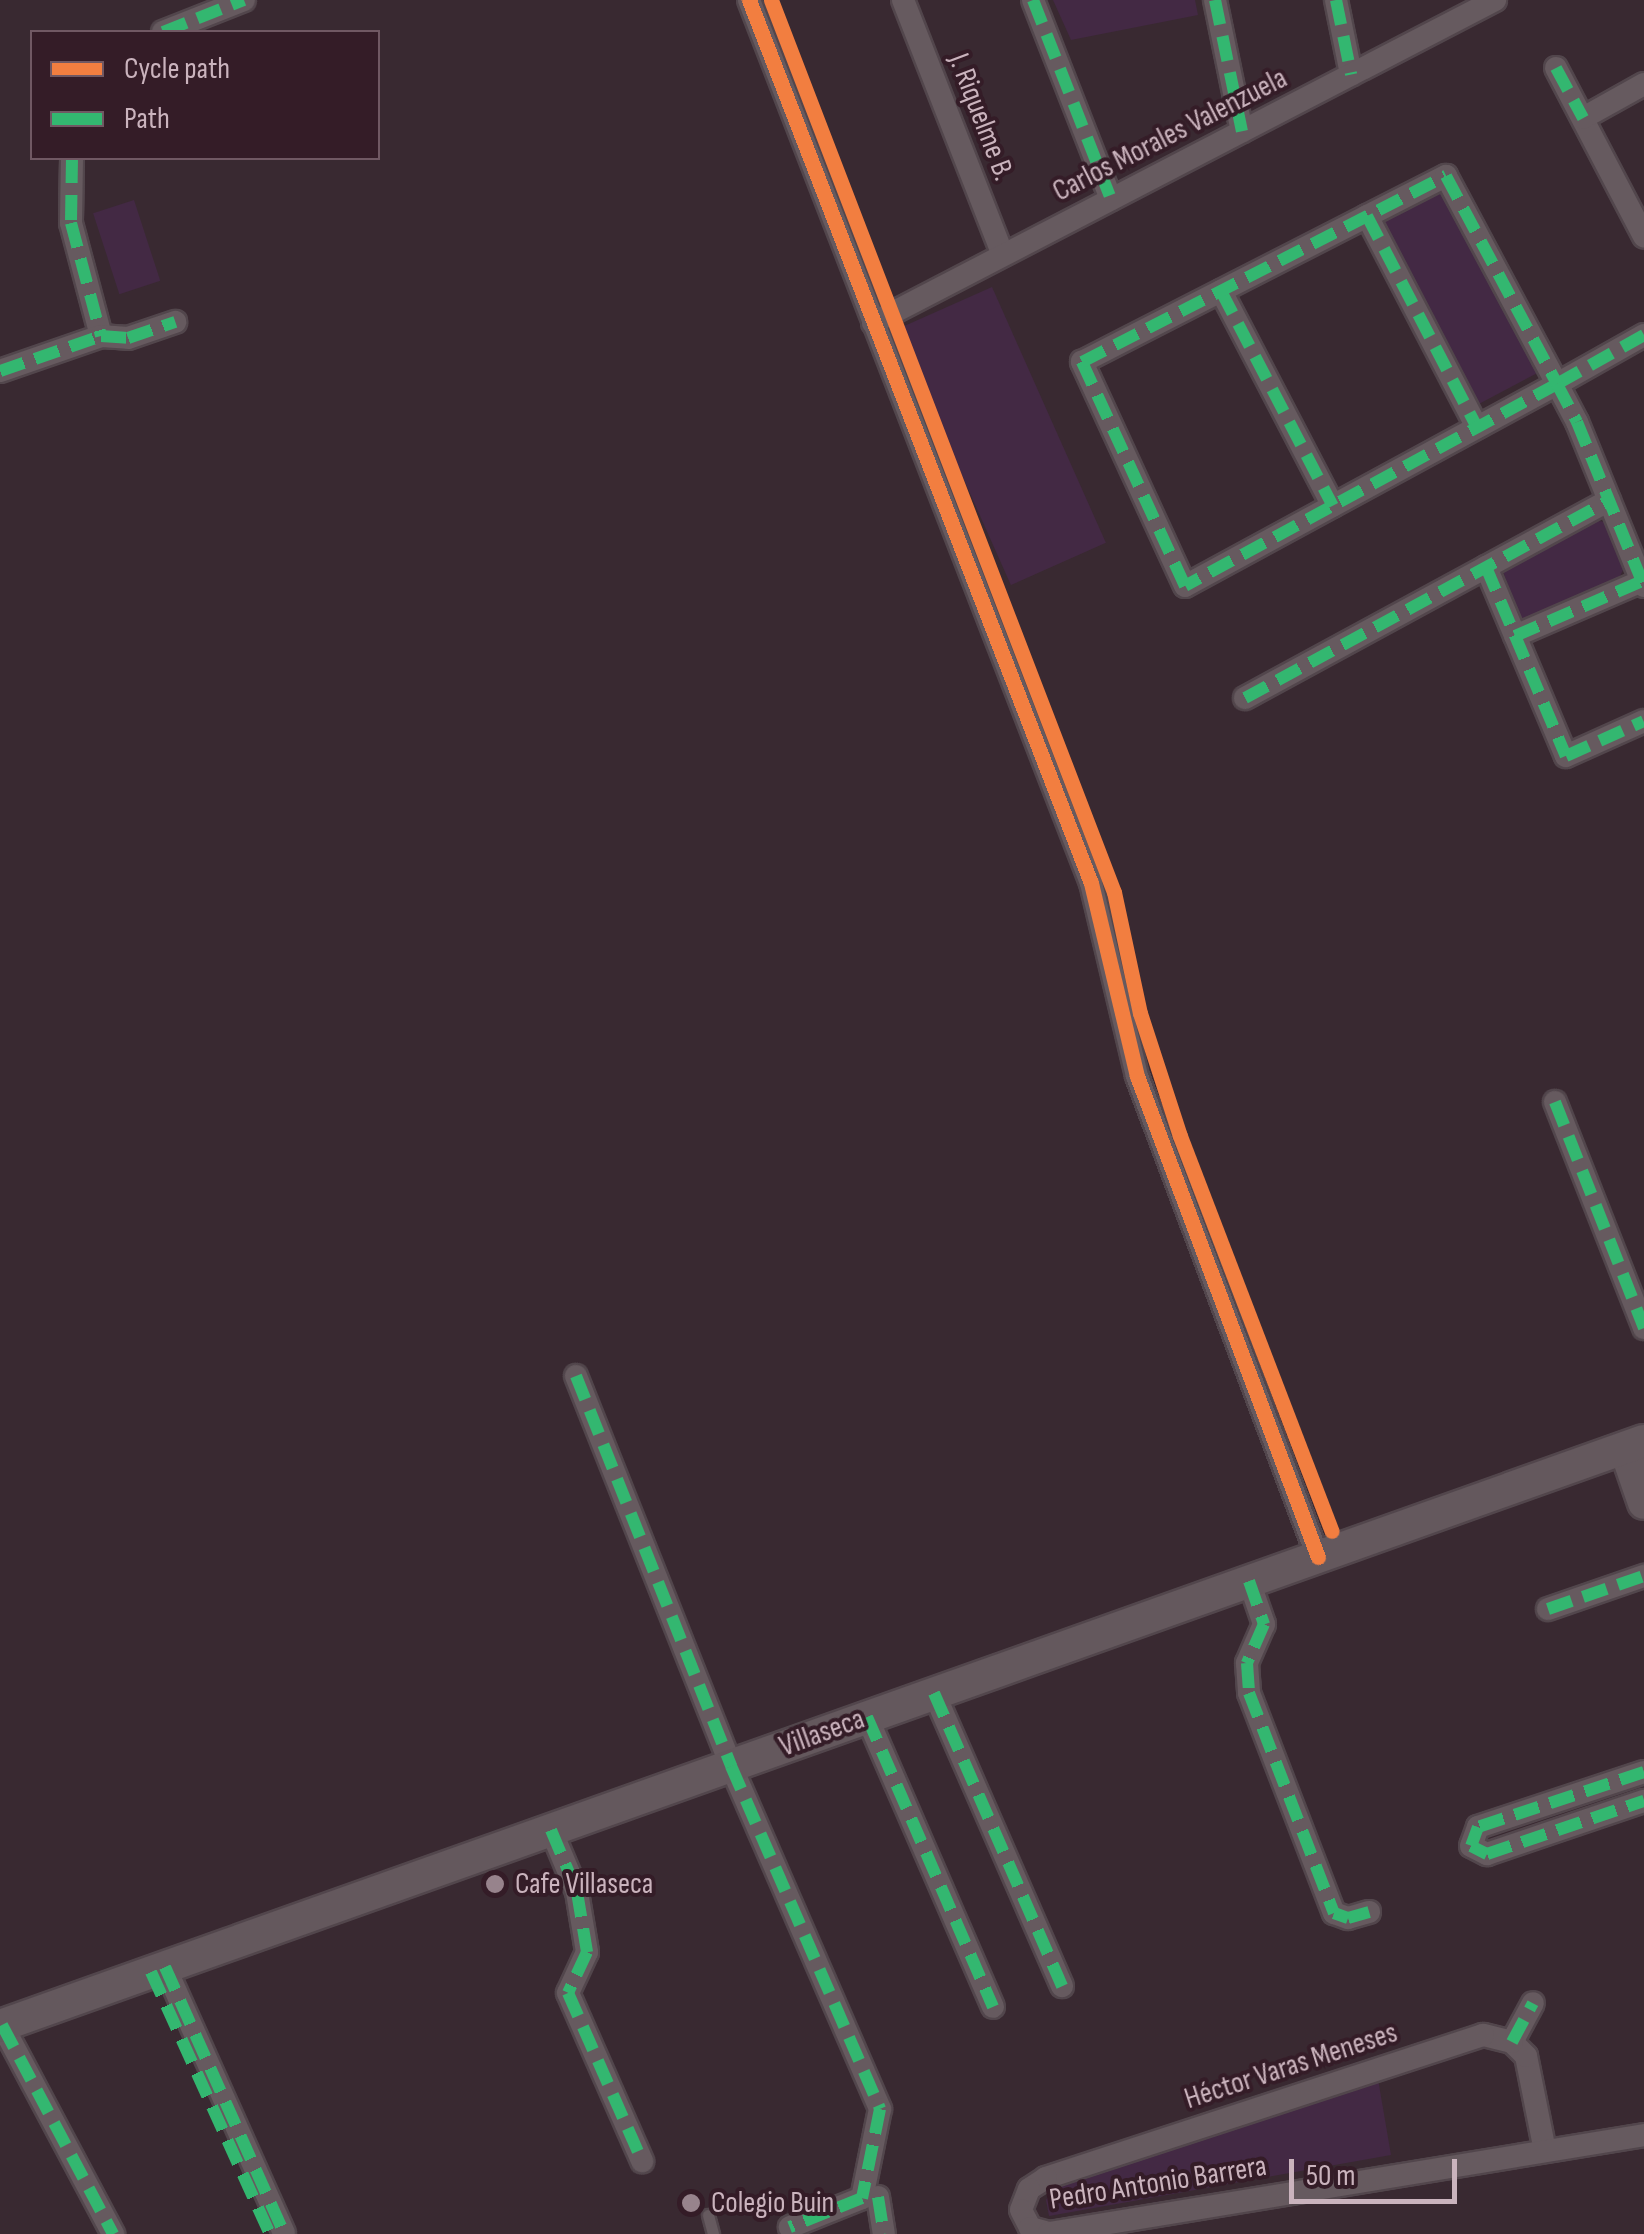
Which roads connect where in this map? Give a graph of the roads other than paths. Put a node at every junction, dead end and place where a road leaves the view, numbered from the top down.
1 (244, 0) edge
2 (749, 0) edge
3 (904, 0) edge
4 (1033, 0) edge
5 (1214, 0) edge
6 (1336, 0) edge
7 (1495, 0) edge
8 (168, 30) edge
9 (1556, 68) dead end
10 (1351, 74) junction
11 (1644, 84) edge
12 (1583, 118) junction
13 (1242, 131) junction
14 (72, 160) edge
15 (1111, 199) junction
16 (1367, 216) junction
17 (1644, 236) edge
18 (1002, 255) junction
19 (1221, 292) junction
20 (176, 322) dead end
21 (873, 323) junction
22 (1644, 334) edge
23 (101, 336) junction
24 (0, 371) edge
25 (1557, 384) junction
26 (1477, 428) junction
27 (1609, 500) junction
28 (1333, 506) junction
29 (1486, 568) junction
30 (1643, 584) edge
31 (1515, 636) junction
32 (1246, 698) dead end
33 (1644, 721) edge
34 (1554, 1102) dead end
35 (1644, 1328) edge
36 (576, 1376) dead end
37 (1635, 1444) edge
38 (1644, 1503) edge
39 (1318, 1557) junction
40 (1644, 1576) edge
41 (1249, 1581) junction
42 (1548, 1609) dead end
43 (934, 1693) junction
44 (866, 1717) junction
45 (731, 1766) junction
46 (1644, 1772) edge
47 (1563, 1799) junction
48 (1644, 1801) edge
49 (1572, 1825) junction
50 (551, 1830) junction
51 (1369, 1912) dead end
52 (158, 1969) junction
53 (1062, 1986) dead end
54 (1533, 2003) dead end
55 (993, 2007) dead end
56 (1, 2025) edge
57 (1512, 2042) junction
58 (1644, 2135) edge
59 (1545, 2151) junction
60 (642, 2162) dead end
61 (878, 2197) dead end
62 (708, 2215) dead end
63 (790, 2227) dead end
64 (1036, 2232) joint
65 (284, 2233) edge
66 (113, 2234) edge
67 (270, 2234) edge
68 (713, 2234) edge
69 (884, 2234) edge

1 - 8 street
2 - 21 street
3 - 18 street, J. Riquelme B.
4 - 15 street
5 - 13 street
6 - 10 street
7 - 10 street, Carlos Morales Valenzuela
9 - 12 street
10 - 13 street, Carlos Morales Valenzuela
11 - 12 street
12 - 17 street
13 - 15 street, Carlos Morales Valenzuela
14 - 23 street
15 - 18 street, Carlos Morales Valenzuela
16 - 19 street
16 - 25 street
16 - 26 street
18 - 21 street, Carlos Morales Valenzuela
19 - 28 street
19 - 28 street
20 - 23 street
21 - 39 street
22 - 25 street
23 - 24 street
25 - 26 street
25 - 27 street
26 - 28 street
27 - 29 street
27 - 30 street
29 - 31 street
29 - 32 street
30 - 31 street
31 - 33 street
34 - 35 street
36 - 45 street
37 - 38 main road
37 - 39 main road, Villaseca
39 - 41 main road, Villaseca
40 - 42 street
41 - 43 main road, Villaseca
41 - 51 street
43 - 44 main road, Villaseca
43 - 53 street
44 - 45 main road, Villaseca
44 - 55 street
45 - 50 main road, Villaseca
45 - 63 street
46 - 47 street
47 - 49 street
47 - 49 street
48 - 49 street
50 - 52 main road, Villaseca
50 - 60 street
52 - 56 main road, Villaseca
52 - 65 street
52 - 67 street
54 - 57 street
56 - 66 street
57 - 59 street
57 - 64 street, Héctor Varas Meneses
58 - 59 street, Pedro Antonio Barrera
59 - 64 street, Pedro Antonio Barrera
61 - 69 street
62 - 68 lane

